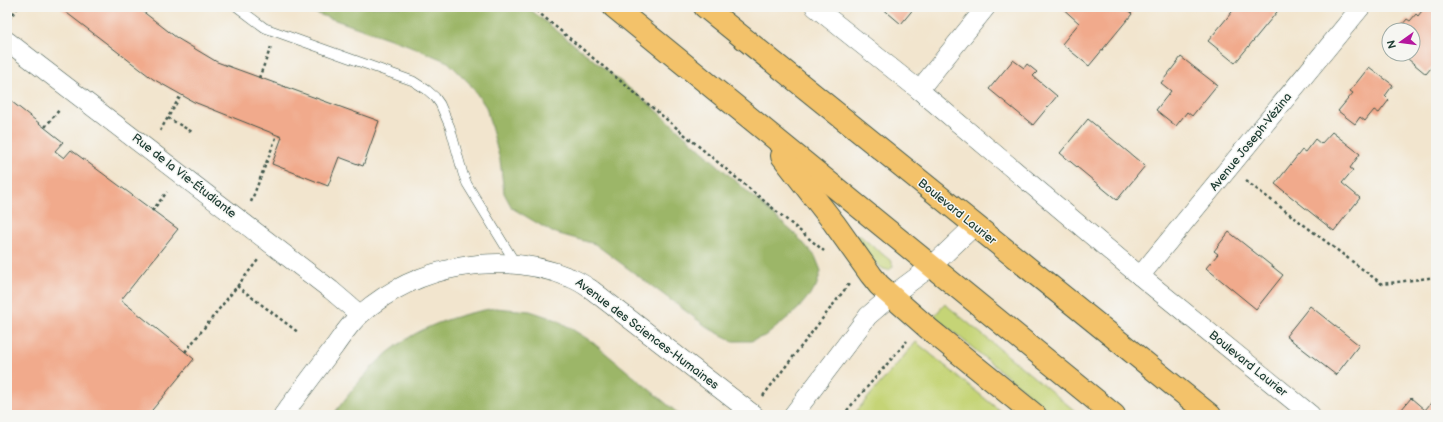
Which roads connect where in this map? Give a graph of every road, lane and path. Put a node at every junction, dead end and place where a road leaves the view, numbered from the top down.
1 (10, 7) edge
2 (18, 7) edge
3 (237, 7) edge
4 (532, 7) edge
5 (614, 7) edge
6 (705, 7) edge
7 (814, 7) edge
8 (986, 7) edge
9 (1361, 7) edge
10 (7, 11) edge
11 (9, 19) dead end
12 (275, 33) junction
13 (7, 41) edge
14 (259, 78) dead end
15 (919, 90) junction
16 (181, 95) dead end
17 (168, 118) junction
18 (754, 121) junction
19 (194, 133) dead end
20 (158, 135) dead end
21 (277, 135) dead end
22 (1230, 168) junction
23 (249, 206) dead end
24 (974, 226) junction
25 (826, 252) dead end
26 (516, 264) junction
27 (932, 266) junction
28 (1140, 276) junction
29 (1436, 277) edge
30 (242, 280) dead end
31 (851, 281) dead end
32 (237, 286) junction
33 (891, 296) junction
34 (359, 314) junction
35 (300, 333) dead end
36 (908, 340) dead end
37 (185, 352) dead end
38 (752, 414) edge
39 (283, 415) edge
40 (793, 415) edge
41 (843, 415) edge
42 (1035, 415) edge
43 (1114, 415) edge
44 (1210, 415) edge
45 (1311, 415) edge

1 - 10 path
2 - 11 path
3 - 12 lane
4 - 25 path
5 - 18 main road
6 - 24 main road, Boulevard Laurier
7 - 15 street, Boulevard Laurier
8 - 15 street
9 - 22 street, Avenue Joseph-Vézina
12 - 14 path
12 - 26 lane
13 - 34 street, Rue de la Vie-Étudiante
15 - 28 street, Boulevard Laurier
16 - 17 path
17 - 19 path
17 - 20 path
18 - 27 main road
18 - 33 main road
21 - 23 path
22 - 28 street, Avenue Joseph-Vézina
22 - 29 path
24 - 27 street
24 - 44 main road, Boulevard Laurier
26 - 34 street, Avenue des Sciences-Humaines
26 - 38 street, Avenue des Sciences-Humaines
27 - 33 street
27 - 43 main road
28 - 45 street, Boulevard Laurier
30 - 32 path
31 - 38 path
32 - 35 path
32 - 37 path
33 - 40 street
33 - 42 main road
34 - 39 street, Avenue des Sciences-Humaines
36 - 41 path

